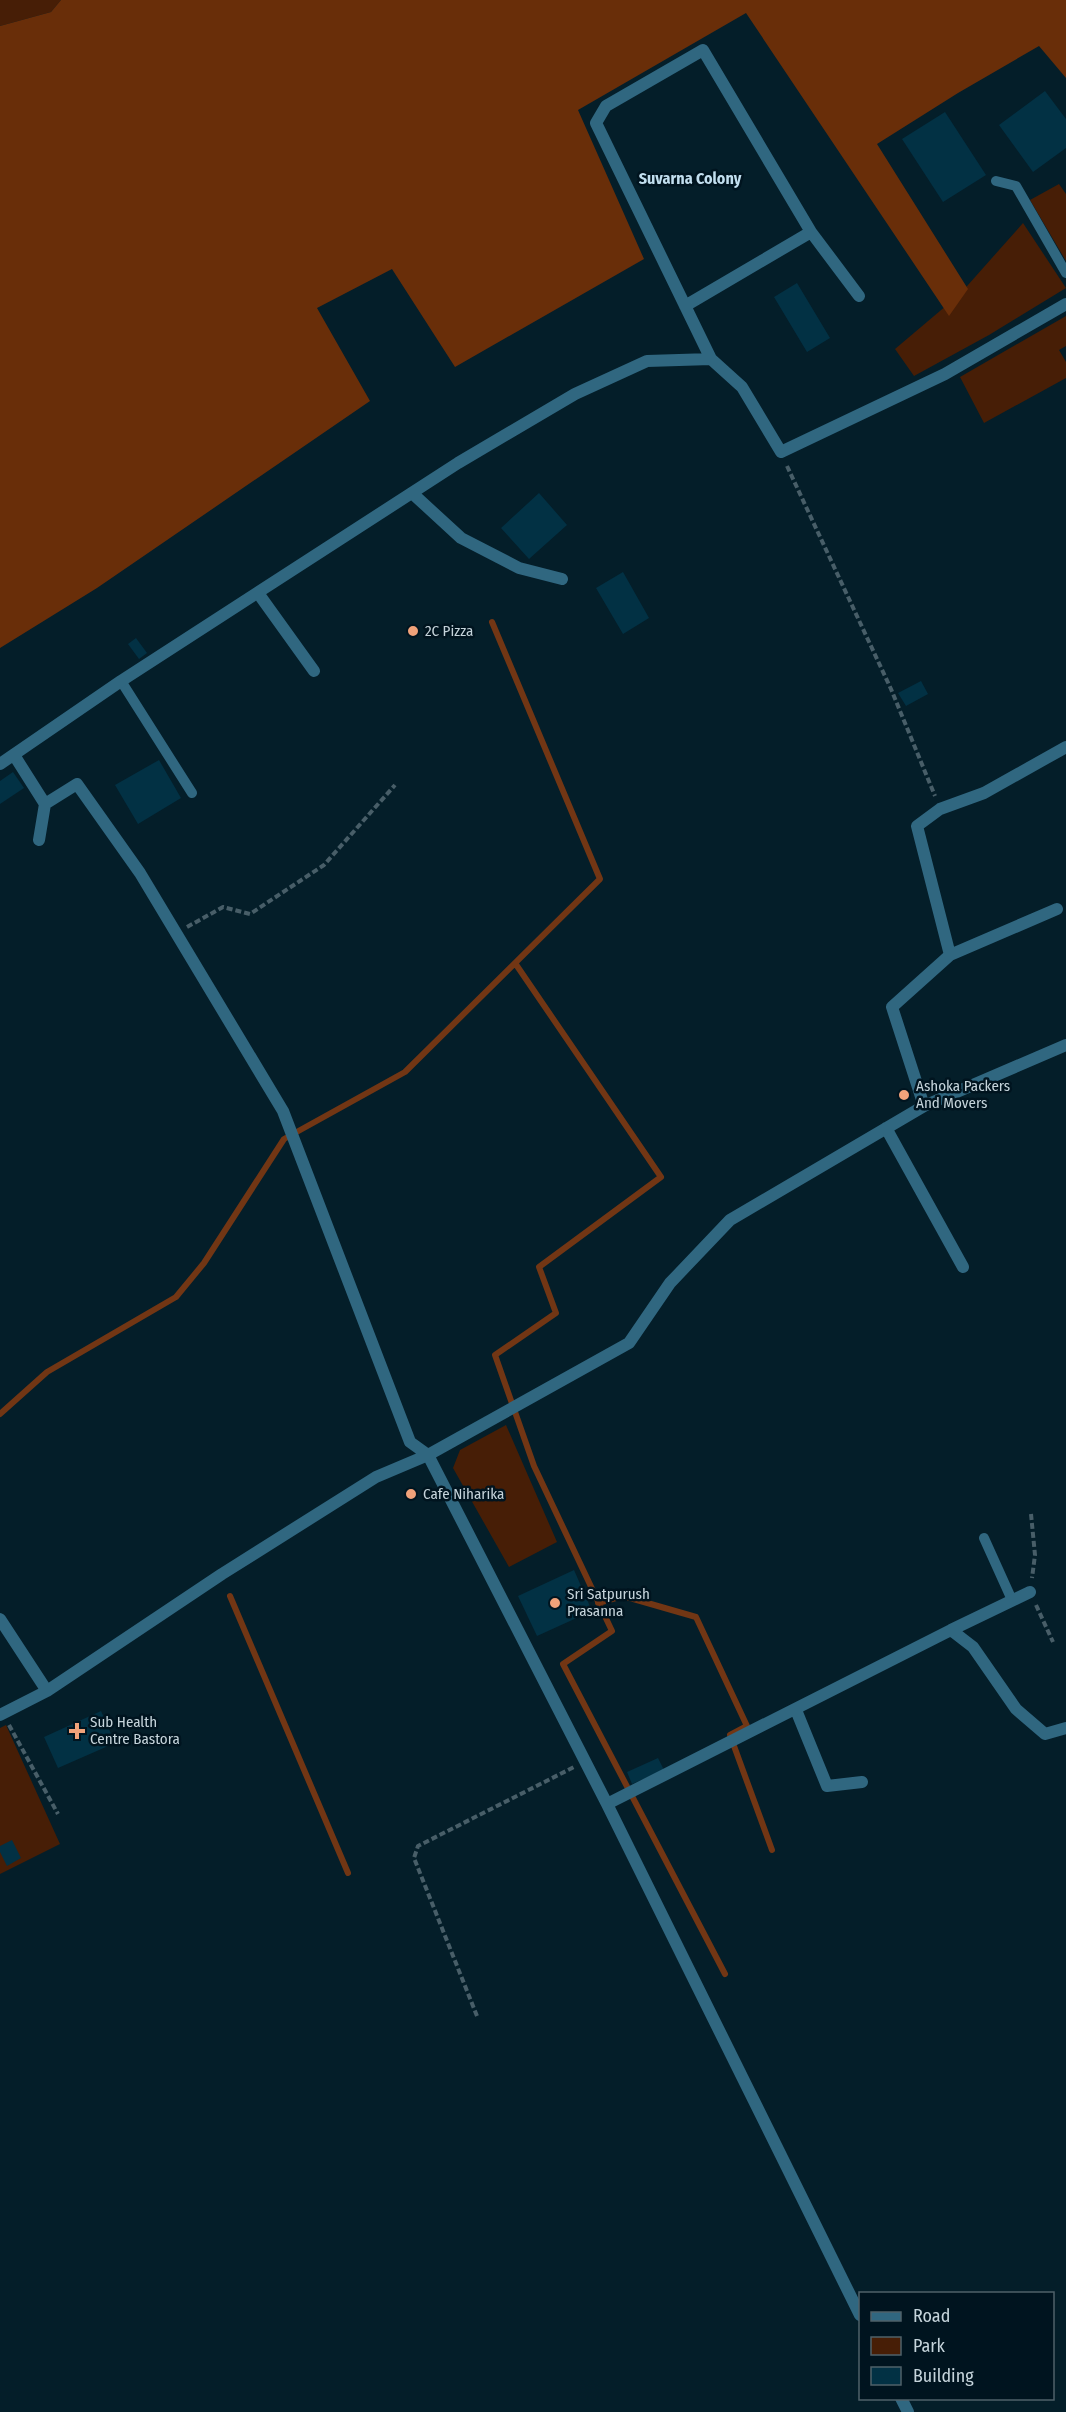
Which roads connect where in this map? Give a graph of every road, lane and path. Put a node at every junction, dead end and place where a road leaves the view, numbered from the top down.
1 (996, 181) dead end
2 (811, 232) junction
3 (1066, 273) edge
4 (859, 296) dead end
5 (1066, 304) edge
6 (686, 306) junction
7 (711, 359) junction
8 (781, 452) junction
9 (412, 493) junction
10 (562, 579) dead end
11 (258, 593) junction
12 (314, 671) dead end
13 (121, 681) junction
14 (1066, 747) edge
15 (14, 755) junction
16 (0, 764) edge
17 (395, 785) dead end
18 (192, 793) dead end
19 (45, 804) junction
20 (940, 809) junction
21 (39, 840) dead end
22 (1057, 909) dead end
23 (176, 933) junction
24 (950, 955) junction
25 (1066, 1045) edge
26 (924, 1106) junction
27 (886, 1128) junction
28 (963, 1267) dead end
29 (428, 1455) junction
30 (1031, 1514) dead end
31 (984, 1538) dead end
32 (1030, 1592) junction
33 (1012, 1600) junction
34 (0, 1619) edge
35 (951, 1630) junction
36 (1053, 1642) dead end
37 (47, 1691) junction
38 (796, 1710) junction
39 (2, 1714) edge
40 (1066, 1728) edge
41 (585, 1762) junction
42 (862, 1782) dead end
43 (607, 1804) junction
44 (58, 1814) dead end
45 (477, 2016) dead end
46 (859, 2312) edge

1 - 3 lane
2 - 4 street
2 - 6 street
2 - 6 street
5 - 8 street
6 - 7 street
7 - 8 street
7 - 9 street
8 - 20 path
9 - 10 street
9 - 11 street
11 - 12 street
11 - 13 street
13 - 15 street
13 - 18 lane
14 - 20 street
15 - 16 street
15 - 19 street
17 - 23 path
19 - 21 street
19 - 23 street
20 - 24 street
22 - 24 street
23 - 29 street
24 - 26 street
25 - 26 street
26 - 27 street
27 - 28 street
27 - 29 street
29 - 37 street
29 - 41 street
30 - 32 path
31 - 33 lane
32 - 33 street
32 - 36 path
33 - 35 street
34 - 37 street
35 - 38 street
35 - 40 street
37 - 39 street
38 - 42 street
38 - 43 street
39 - 44 path
41 - 43 street
41 - 45 path
43 - 46 street

